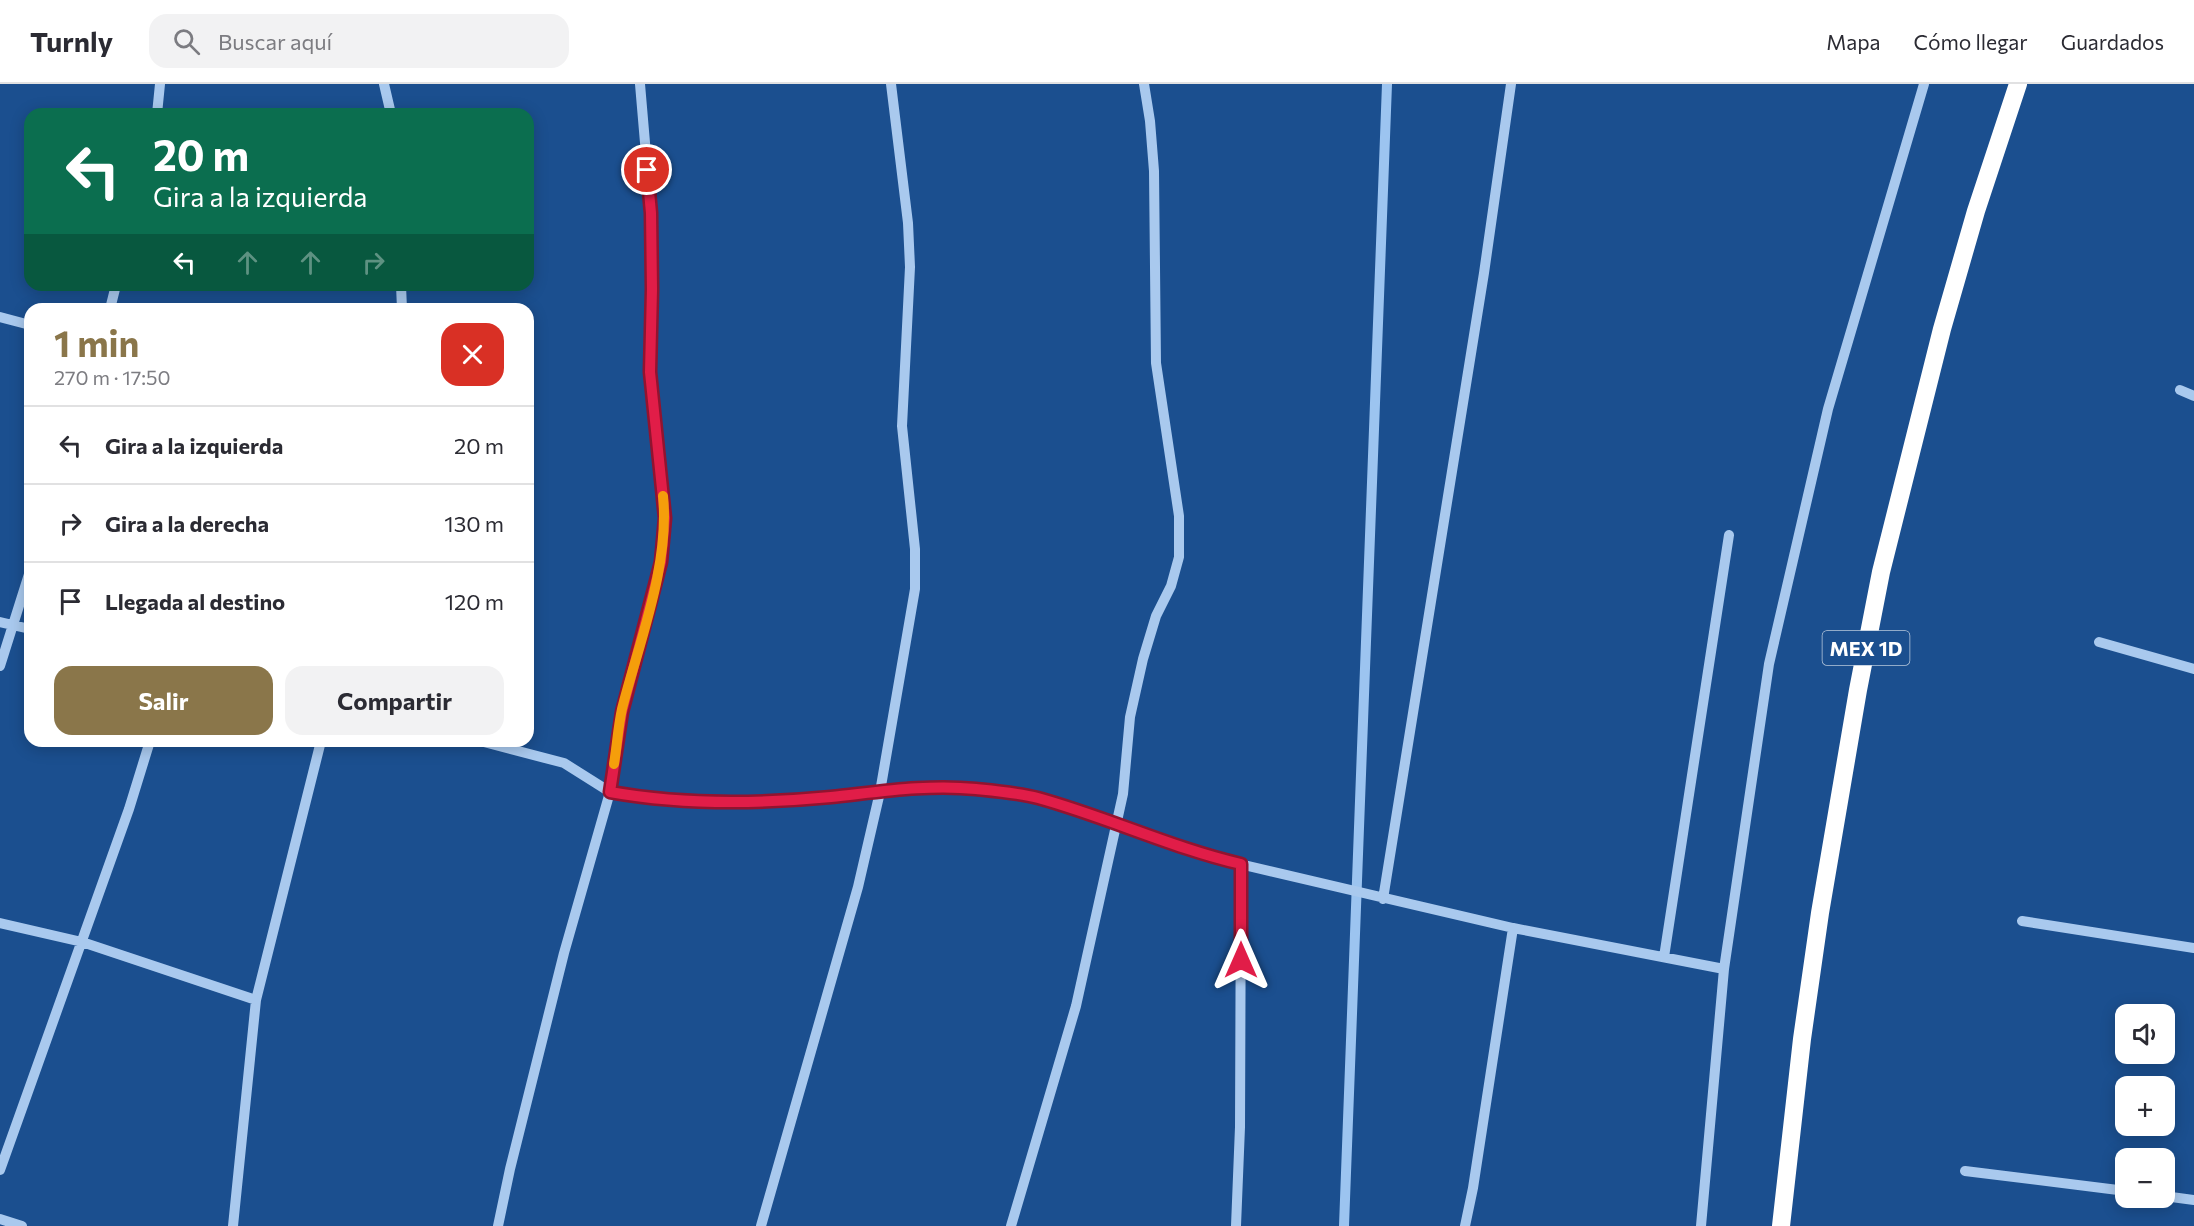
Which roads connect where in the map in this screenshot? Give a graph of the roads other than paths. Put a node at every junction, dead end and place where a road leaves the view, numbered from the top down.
1 (160, 84) edge
2 (384, 84) edge
3 (640, 84) edge
4 (891, 84) edge
5 (1144, 84) edge
6 (1511, 84) edge
7 (1924, 84) edge
8 (2018, 84) edge
9 (158, 108) edge
10 (390, 108) edge
11 (0, 317) edge
12 (24, 323) edge
13 (2180, 390) dead end
14 (2194, 396) edge
15 (1729, 535) dead end
16 (24, 590) edge
17 (0, 622) edge
18 (13, 624) junction
19 (24, 627) edge
20 (2099, 642) dead end
21 (0, 666) edge
22 (2194, 669) edge
23 (148, 747) edge
24 (319, 747) edge
25 (503, 747) edge
26 (610, 792) junction
27 (880, 792) junction
28 (1116, 824) junction
29 (1241, 864) junction
30 (1383, 899) junction
31 (2022, 921) dead end
32 (0, 923) edge
33 (1512, 928) junction
34 (82, 942) junction
35 (2194, 948) edge
36 (1664, 957) junction
37 (1724, 969) junction
38 (256, 1000) junction
39 (0, 1170) edge
40 (1965, 1171) dead end
41 (2115, 1190) edge
42 (2175, 1197) edge
43 (2194, 1200) edge
44 (0, 1219) edge
45 (22, 1226) edge
46 (233, 1226) edge
47 (498, 1226) edge
48 (761, 1226) edge
49 (1011, 1226) edge
50 (1236, 1226) edge
51 (1465, 1226) edge
52 (1701, 1226) edge
53 (1781, 1226) edge

1 - 9 street
2 - 10 street
3 - 26 street
4 - 27 street
5 - 28 street
6 - 30 street
7 - 37 street
8 - 53 highway, MEX 1D
11 - 12 street
13 - 14 street
15 - 36 street
16 - 18 street
17 - 18 street
18 - 19 street
18 - 21 street
20 - 22 street
23 - 34 street
24 - 38 street
25 - 26 street
26 - 27 street
26 - 47 street
27 - 28 street
27 - 48 street
28 - 29 street
28 - 49 street
29 - 30 street
29 - 50 street
30 - 33 street
31 - 35 street
32 - 34 street
33 - 36 street
33 - 51 street
34 - 38 street
34 - 39 street
36 - 37 street
37 - 52 street
38 - 46 street
40 - 41 street
42 - 43 street
44 - 45 street

